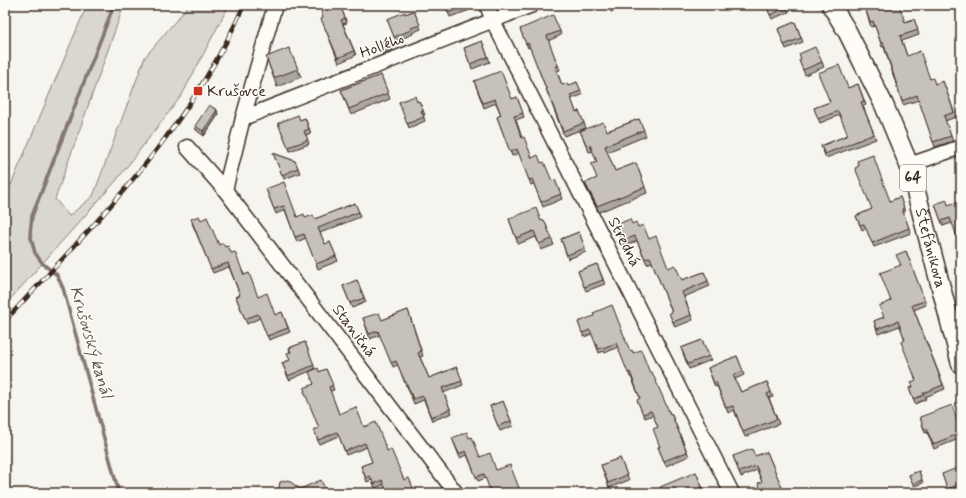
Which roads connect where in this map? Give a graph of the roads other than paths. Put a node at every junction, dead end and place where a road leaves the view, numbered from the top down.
1 (275, 5) edge
2 (487, 5) edge
3 (532, 5) edge
4 (831, 5) edge
5 (493, 20) junction
6 (243, 118) junction
7 (187, 147) dead end
8 (961, 147) edge
9 (909, 165) junction
10 (225, 190) junction
11 (961, 364) edge
12 (456, 493) edge
13 (732, 493) edge

1 - 6 street
2 - 5 street, Stredná
3 - 5 street, Hollého
4 - 9 main road, Štefánikova / 64
5 - 6 street, Hollého
5 - 13 street, Stredná
6 - 10 street
7 - 10 street, Staničná
8 - 9 street
9 - 11 main road, Štefánikova / 64
10 - 12 street, Staničná

